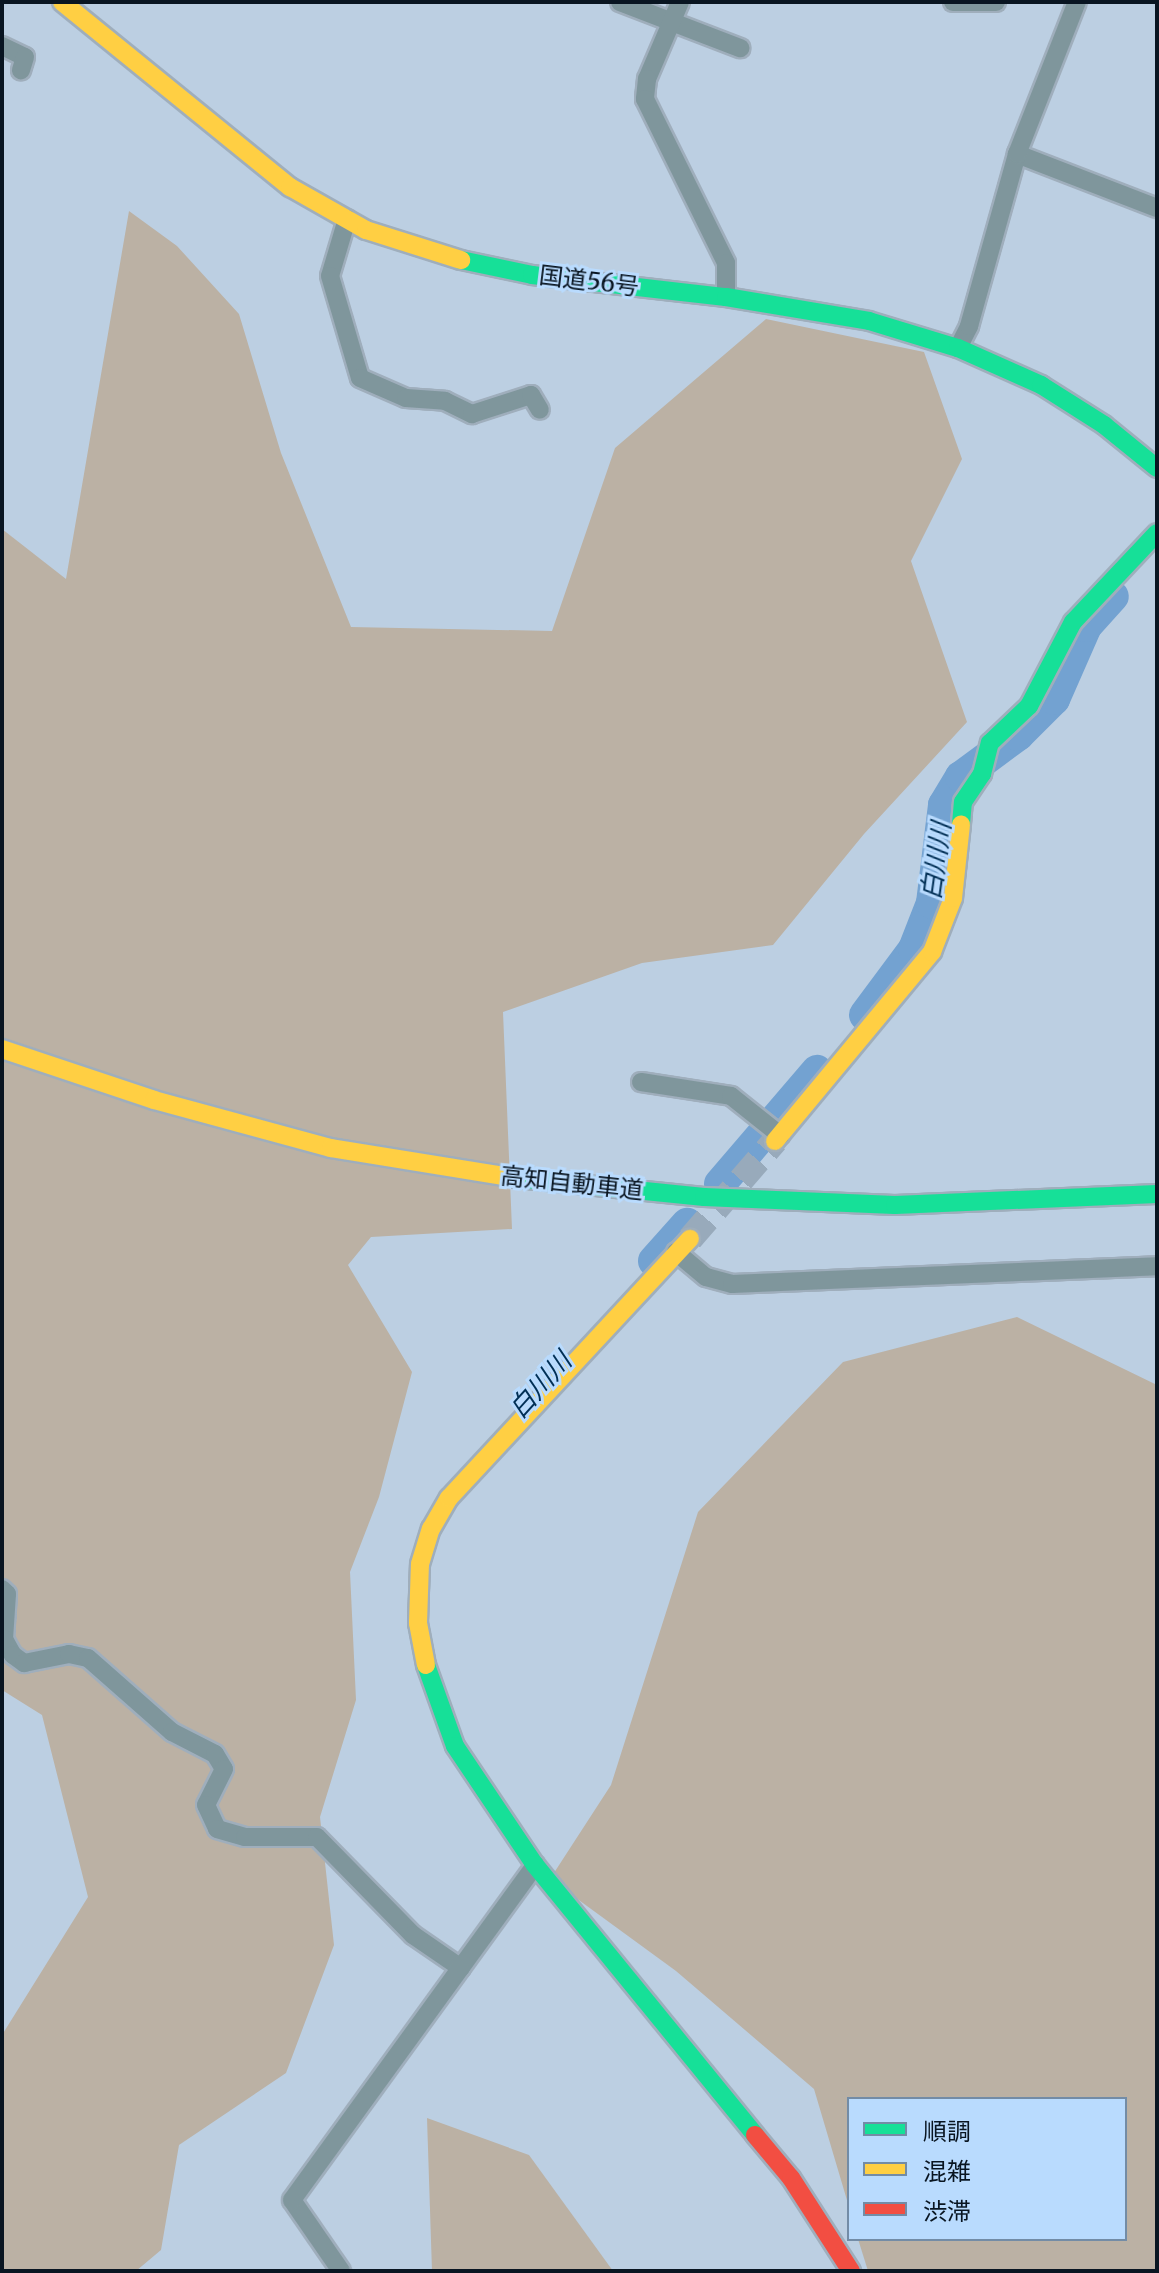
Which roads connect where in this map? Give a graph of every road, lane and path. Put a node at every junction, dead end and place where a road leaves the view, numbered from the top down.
1 (62, 2) edge
2 (620, 2) edge
3 (680, 2) edge
4 (953, 2) edge
5 (996, 2) edge
6 (1077, 2) edge
7 (671, 23) junction
8 (2, 46) edge
9 (740, 48) dead end
10 (21, 70) dead end
11 (1017, 154) junction
12 (1157, 208) edge
13 (347, 219) junction
14 (726, 297) junction
15 (958, 348) junction
16 (540, 410) dead end
17 (1157, 468) edge
18 (1157, 533) edge
19 (2, 1049) edge
20 (641, 1082) dead end
21 (777, 1138) joint
22 (1157, 1194) edge
23 (690, 1239) tunnel mouth
24 (676, 1252) junction
25 (1157, 1266) edge
26 (2, 1589) edge
27 (535, 1865) junction
28 (461, 1968) junction
29 (341, 2271) edge
30 (851, 2271) edge

1 - 13 main road, 国道56号
2 - 7 street
3 - 7 street
4 - 5 street
6 - 11 street
7 - 9 street
7 - 14 street
8 - 10 street
11 - 12 street
11 - 15 street
13 - 14 main road, 国道56号
13 - 16 street
14 - 15 main road, 国道56号
15 - 17 main road, 国道56号
18 - 21 main road
19 - 22 main road, 高知自動車道
20 - 21 street
23 - 24 main road
24 - 25 street
24 - 27 main road
26 - 28 street
27 - 28 street
27 - 30 main road
28 - 29 street

